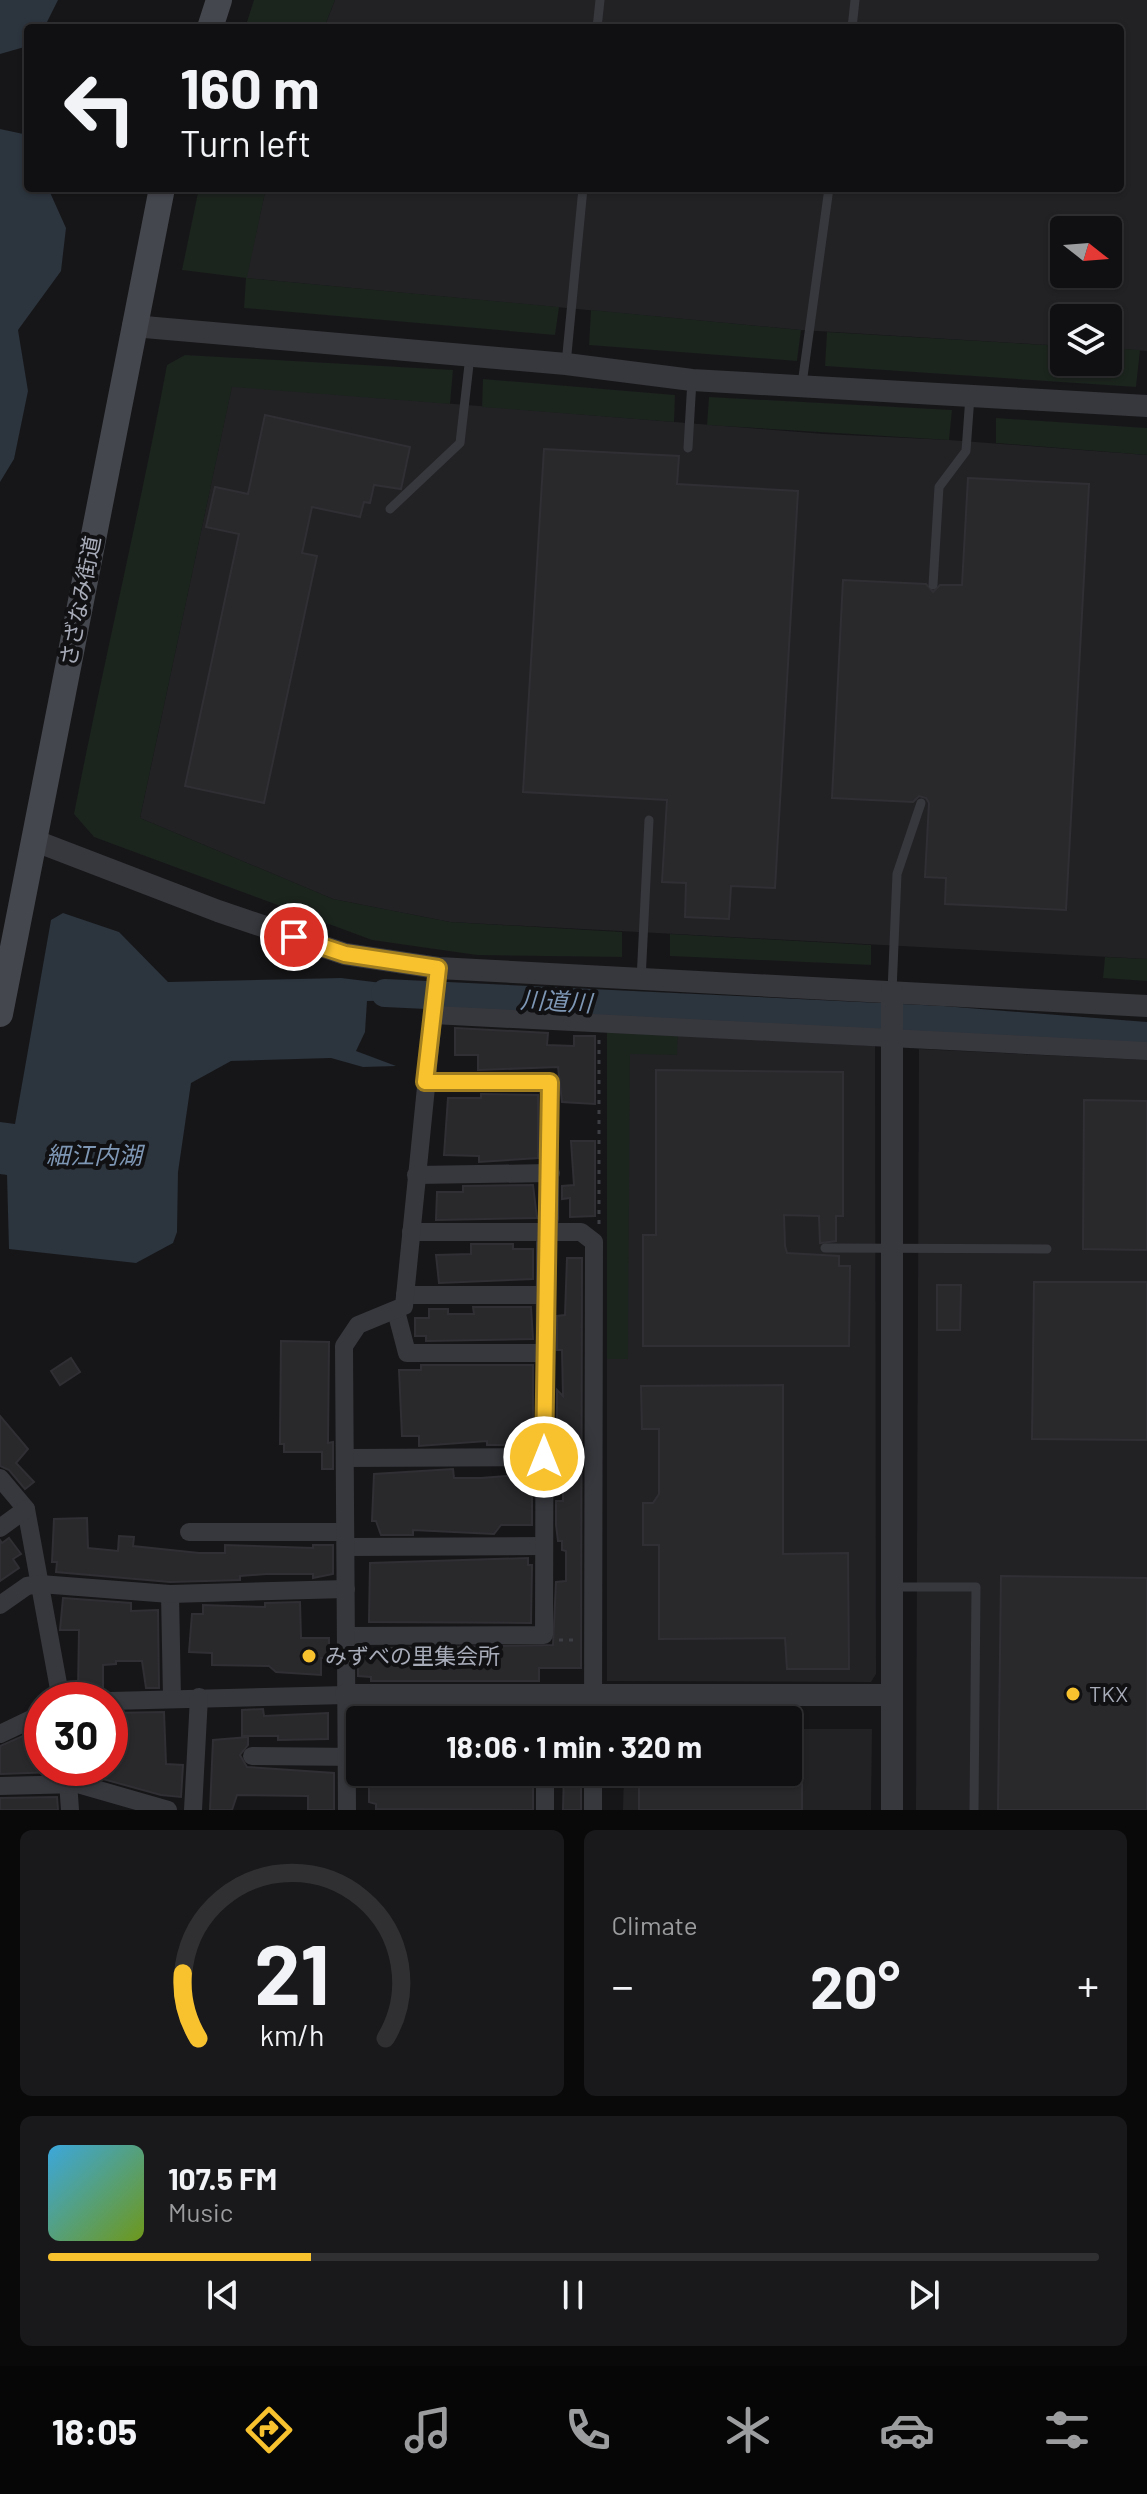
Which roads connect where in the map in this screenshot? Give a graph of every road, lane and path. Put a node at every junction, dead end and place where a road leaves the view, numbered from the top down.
1 (219, 0) edge
2 (600, 0) edge
3 (855, 0) edge
4 (211, 24) edge
5 (597, 24) edge
6 (852, 24) edge
7 (161, 192) edge
8 (583, 192) edge
9 (828, 192) edge
10 (133, 326) junction
11 (470, 356) junction
12 (566, 364) junction
13 (692, 380) junction
14 (802, 388) junction
15 (970, 396) junction
16 (1147, 406) edge
17 (688, 448) dead end
18 (390, 509) dead end
19 (933, 585) dead end
20 (921, 803) dead end
21 (649, 820) dead end
22 (33, 840) junction
23 (437, 975) junction
24 (641, 980) junction
25 (893, 1000) junction
26 (1147, 1006) edge
27 (434, 1012) junction
28 (0, 1014) edge
29 (599, 1024) junction
30 (893, 1035) junction
31 (1147, 1051) edge
32 (425, 1082) junction
33 (551, 1173) junction
34 (416, 1175) junction
35 (411, 1232) junction
36 (547, 1232) junction
37 (590, 1236) junction
38 (825, 1248) dead end
39 (892, 1248) junction
40 (1047, 1249) dead end
41 (544, 1295) junction
42 (401, 1303) junction
43 (544, 1353) junction
44 (345, 1458) junction
45 (544, 1459) junction
46 (594, 1461) junction
47 (0, 1478) edge
48 (26, 1509) junction
49 (0, 1528) edge
50 (189, 1532) dead end
51 (346, 1539) junction
52 (544, 1546) junction
53 (40, 1584) junction
54 (892, 1587) junction
55 (346, 1589) junction
56 (170, 1594) junction
57 (0, 1605) edge
58 (544, 1635) junction
59 (346, 1636) junction
60 (594, 1640) junction
61 (58, 1682) edge
62 (346, 1695) junction
63 (892, 1695) junction
64 (594, 1696) junction
65 (199, 1697) junction
66 (172, 1698) junction
67 (128, 1700) edge
68 (347, 1706) edge
69 (594, 1706) edge
70 (24, 1723) edge
71 (0, 1734) edge
72 (252, 1756) dead end
73 (346, 1757) edge
74 (24, 1782) edge
75 (0, 1786) edge
76 (68, 1786) edge
77 (97, 1786) edge
78 (349, 1786) edge
79 (545, 1786) edge
80 (593, 1786) edge
81 (70, 1810) edge
82 (168, 1810) edge
83 (193, 1810) edge
84 (347, 1810) edge
85 (545, 1810) edge
86 (593, 1810) edge
87 (892, 1810) edge
88 (974, 1810) edge

1 - 4 main road
2 - 5 lane
3 - 6 lane
7 - 10 main road, さざなみ街道
8 - 12 lane
9 - 14 lane
10 - 11 street
10 - 22 main road, さざなみ街道
11 - 12 street
11 - 18 lane
12 - 13 street
13 - 14 street
13 - 17 lane
14 - 15 street
15 - 16 street
15 - 19 lane
20 - 25 lane
21 - 24 lane
22 - 23 street
22 - 28 main road, さざなみ街道
23 - 24 street
23 - 27 street
24 - 25 street
25 - 26 street
25 - 30 street
27 - 29 street
27 - 32 street
29 - 30 street
29 - 37 path
30 - 31 street
30 - 39 street
32 - 33 street
32 - 34 street
33 - 34 street
33 - 36 street
34 - 35 street
35 - 36 street
35 - 42 street
36 - 37 street
36 - 41 street
37 - 46 street
38 - 39 lane
39 - 40 lane
39 - 54 street
41 - 42 street
41 - 43 street
42 - 43 street
42 - 44 street
43 - 45 street
44 - 45 street
44 - 51 street
45 - 46 path
45 - 52 street
46 - 60 street
47 - 48 street
48 - 49 street
48 - 53 street
50 - 51 street
51 - 52 street
51 - 55 street
52 - 58 street
53 - 56 street
53 - 57 street
53 - 61 street
54 - 63 street
54 - 88 lane
55 - 56 street
55 - 59 street
56 - 66 street
58 - 59 street
58 - 60 path
59 - 62 street
60 - 64 street
62 - 64 street
62 - 65 street
62 - 68 street
63 - 64 street
63 - 87 street
64 - 69 street
65 - 66 street
65 - 83 street
66 - 67 street
70 - 71 street
72 - 73 street
74 - 75 street
76 - 81 street
77 - 82 street
78 - 84 street
79 - 85 street
80 - 86 street

